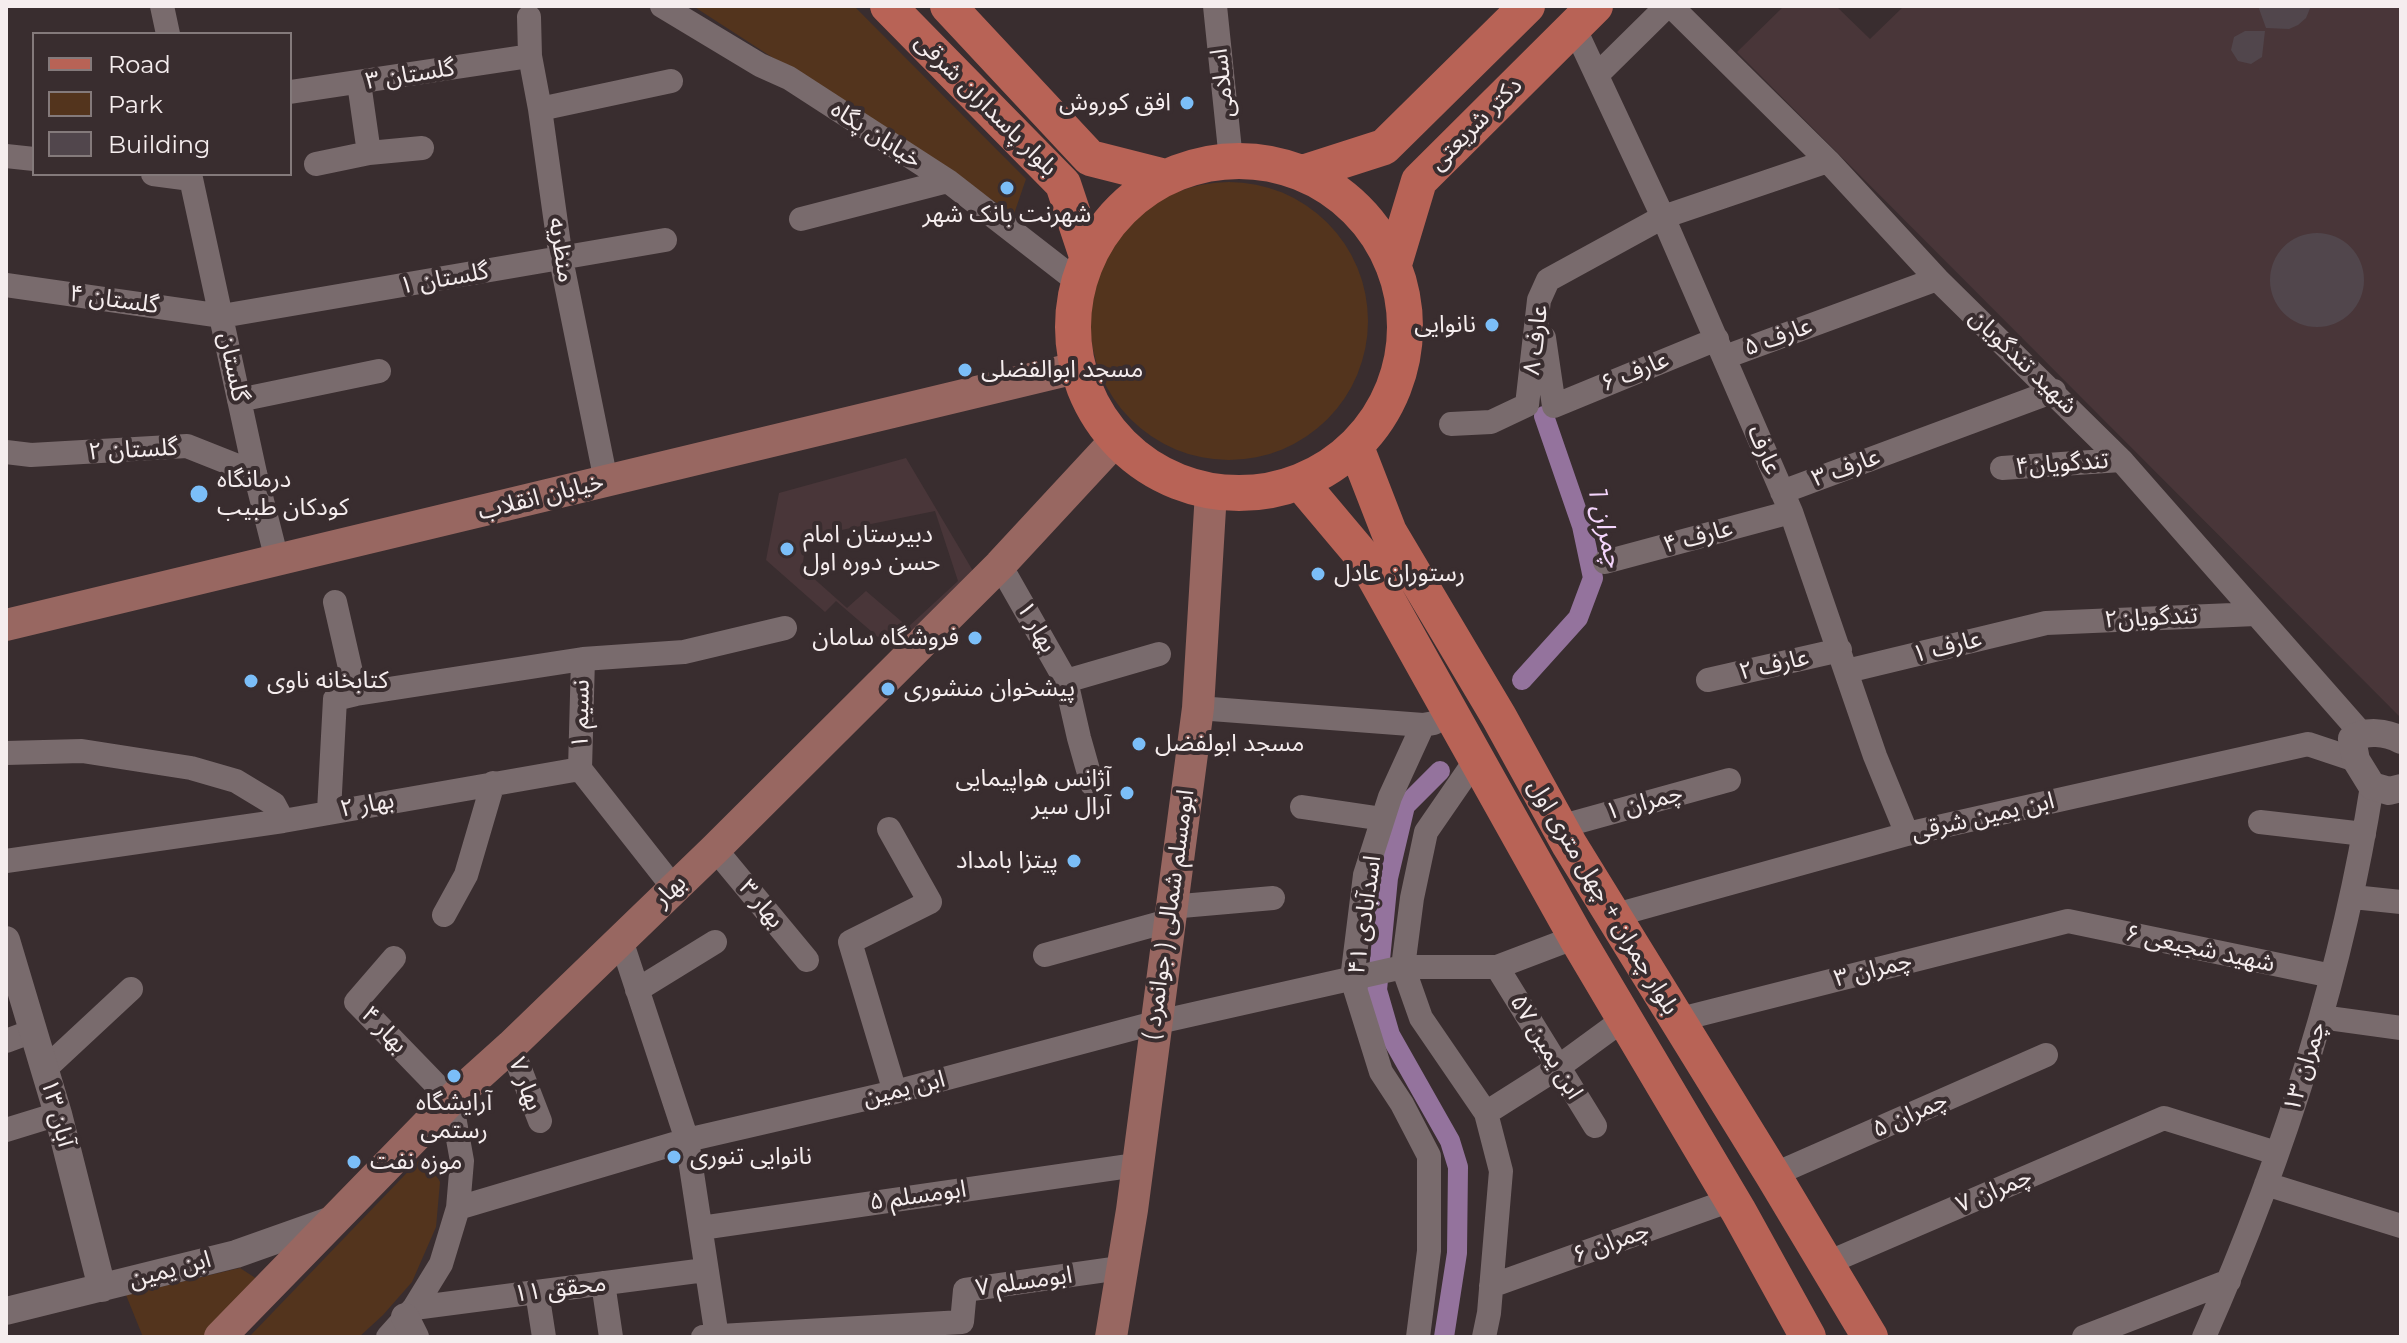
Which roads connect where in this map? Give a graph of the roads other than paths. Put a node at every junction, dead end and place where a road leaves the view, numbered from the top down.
1 (162, 6) edge
2 (662, 6) edge
3 (888, 6) edge
4 (948, 6) edge
5 (1215, 6) edge
6 (1527, 6) edge
7 (1669, 6) edge
8 (1585, 16) edge
9 (529, 17) dead end
10 (168, 32) edge
11 (1495, 37) junction
12 (530, 56) junction
13 (1532, 69) junction
14 (1597, 75) junction
15 (671, 81) dead end
16 (359, 83) junction
17 (292, 92) edge
18 (540, 109) junction
19 (422, 148) dead end
20 (369, 153) junction
21 (6, 156) edge
22 (32, 159) edge
23 (1231, 160) junction
24 (1828, 161) junction
25 (316, 164) dead end
26 (1303, 173) junction
27 (191, 176) edge
28 (1165, 177) junction
29 (948, 181) junction
30 (1663, 217) junction
31 (801, 219) dead end
32 (665, 240) dead end
33 (561, 259) junction
34 (1394, 264) junction
35 (1082, 269) junction
36 (1937, 279) junction
37 (6, 285) edge
38 (1539, 300) junction
39 (222, 316) junction
40 (1721, 348) junction
41 (1076, 368) junction
42 (379, 371) dead end
43 (2054, 391) junction
44 (239, 400) junction
45 (1451, 424) dead end
46 (1115, 441) junction
47 (1356, 447) junction
48 (6, 452) edge
49 (2121, 460) junction
50 (2002, 468) dead end
51 (255, 473) junction
52 (606, 481) junction
53 (1300, 482) junction
54 (1211, 492) junction
55 (1787, 502) junction
56 (277, 560) junction
57 (1605, 562) dead end
58 (1000, 565) junction
59 (335, 602) dead end
60 (2256, 614) junction
61 (2046, 623) joint
62 (6, 625) edge
63 (785, 628) dead end
64 (1159, 654) dead end
65 (583, 659) junction
66 (1844, 661) junction
67 (1708, 680) dead end
68 (1066, 681) junction
69 (356, 694) junction
70 (1198, 708) junction
71 (1438, 722) junction
72 (2401, 740) edge
73 (2358, 746) junction
74 (6, 753) edge
75 (1477, 758) junction
76 (580, 769) junction
77 (1729, 780) dead end
78 (493, 783) junction
79 (1092, 784) dead end
80 (2391, 789) edge
81 (1302, 807) dead end
82 (329, 811) junction
83 (1383, 819) junction
84 (283, 821) junction
85 (2260, 822) dead end
86 (1559, 827) junction
87 (889, 829) dead end
88 (1907, 834) junction
89 (2364, 834) junction
90 (715, 849) junction
91 (6, 861) edge
92 (673, 887) junction
93 (2353, 897) junction
94 (1273, 898) dead end
95 (2401, 902) edge
96 (1169, 914) junction
97 (444, 915) dead end
98 (1612, 916) junction
99 (2068, 921) joint
100 (1576, 937) junction
101 (6, 940) edge
102 (621, 940) junction
103 (715, 942) dead end
104 (1045, 955) dead end
105 (394, 958) dead end
106 (807, 960) dead end
107 (1403, 967) junction
108 (1497, 967) junction
109 (2332, 976) junction
110 (1352, 979) junction
111 (131, 989) dead end
112 (637, 990) junction
113 (2321, 1017) junction
114 (1624, 1019) junction
115 (1677, 1020) junction
116 (1154, 1023) junction
117 (2401, 1028) edge
118 (33, 1031) junction
119 (6, 1041) edge
120 (511, 1046) junction
121 (2046, 1055) dead end
122 (1557, 1068) junction
123 (45, 1069) junction
124 (895, 1092) junction
125 (451, 1100) junction
126 (1486, 1113) junction
127 (58, 1114) junction
128 (540, 1121) dead end
129 (1595, 1126) dead end
130 (6, 1130) edge
131 (687, 1140) junction
132 (2276, 1153) junction
133 (1136, 1165) junction
134 (1773, 1175) junction
135 (2266, 1184) junction
136 (1731, 1200) junction
137 (458, 1208) junction
138 (332, 1220) junction
139 (2401, 1226) edge
140 (701, 1228) junction
141 (236, 1254) junction
142 (1825, 1264) junction
143 (1120, 1268) junction
144 (705, 1270) junction
145 (280, 1273) junction
146 (2229, 1281) junction
147 (603, 1283) junction
148 (1491, 1286) junction
149 (102, 1288) junction
150 (537, 1292) junction
151 (6, 1311) edge
152 (405, 1325) edge
153 (857, 1332) edge
154 (712, 1336) edge
155 (220, 1337) edge
156 (544, 1337) edge
157 (611, 1337) edge
158 (1111, 1337) edge
159 (1418, 1337) edge
160 (1484, 1337) edge
161 (1808, 1337) edge
162 (1870, 1337) edge
163 (2084, 1337) edge
164 (2204, 1337) edge

1 - 10 street
2 - 29 street, خیابان پگاه
3 - 35 main road, بلوار پاسداران شرقی
4 - 28 main road, بلوار پاسداران شرقی
5 - 23 street, اسلامی
6 - 11 main road, دکتر شریعتی
7 - 14 street
7 - 24 street, شهید تندگویان
8 - 13 main road, دکتر شریعتی
8 - 14 street, عارف
9 - 12 street, منظریه
11 - 13 main road
11 - 26 main road, دکتر شریعتی
12 - 16 street, گلستان ۳
12 - 18 street, منظریه
13 - 34 main road, دکتر شریعتی
14 - 30 street, عارف
15 - 18 street
16 - 17 street, گلستان ۳
16 - 20 street
18 - 33 street, منظریه
19 - 20 street
20 - 25 street
21 - 22 street
23 - 26 main road
23 - 28 main road
24 - 30 street, عارف ۸
24 - 36 street, شهید تندگویان
26 - 34 main road
27 - 39 street, گلستان
28 - 35 main road
29 - 31 street
29 - 35 street, خیابان پگاه
30 - 38 street, عارف ۸
30 - 40 street, عارف
32 - 33 street, گلستان ۱
33 - 39 street, گلستان ۱
33 - 52 street, منظریه
34 - 47 main road
35 - 41 main road
36 - 40 street, عارف ۵
36 - 43 street, شهید تندگویان
37 - 39 street, گلستان ۴
38 - 40 street, عارف ۶
38 - 45 street, عارف ۸
39 - 44 street, گلستان
40 - 55 street, عارف
41 - 46 main road
41 - 52 main road, خیابان انقلاب
42 - 44 street
43 - 49 street, شهید تندگویان
43 - 55 street, عارف ۳
44 - 51 street, گلستان
46 - 54 main road
46 - 58 main road, بهار
47 - 53 main road
47 - 86 main road, بلوار چمران + چهل متری اول
48 - 51 street, گلستان ۲
49 - 50 street, تندگویان۴
49 - 60 street, شهید تندگویان
51 - 56 street, گلستان
52 - 56 main road, خیابان انقلاب
53 - 54 main road
53 - 71 main road, بلوار چمران + چهل متری اول
54 - 70 main road, ابومسلم شمالی ( جوانمرد )
55 - 57 street, عارف ۴
55 - 66 street, عارف
56 - 62 main road, خیابان انقلاب
58 - 68 street, بهار ۱
58 - 90 main road, بهار
59 - 69 street
60 - 61 street, تندگویان۲
60 - 73 street, شهید تندگویان
61 - 66 street, عارف ۱
63 - 65 street
64 - 68 street
65 - 69 street
65 - 76 street, نسیم ۱
66 - 67 street, عارف ۲
66 - 88 street, عارف
68 - 79 street, بهار ۱
69 - 82 street
70 - 71 street
70 - 96 main road, ابومسلم شمالی ( جوانمرد )
71 - 75 main road, بلوار چمران + چهل متری اول
71 - 83 street, اسدآبادی ۴۱
72 - 73 street
73 - 80 street
73 - 88 street, ابن یمین شرقی
74 - 84 street
75 - 100 main road, بلوار چمران + چهل متری اول
75 - 107 street
76 - 78 street, بهار ۲
76 - 92 street
77 - 86 street, چمران ۱
78 - 82 street, بهار ۲
78 - 97 street
80 - 89 street, چمران ۱۳
81 - 83 street
82 - 84 street, بهار ۲
83 - 110 street, اسدآبادی ۴۱
84 - 91 street, بهار ۲
85 - 89 street
86 - 98 main road, بلوار چمران + چهل متری اول
87 - 124 street
88 - 98 street, ابن یمین شرقی
89 - 93 street, چمران ۱۳
90 - 92 main road, بهار
90 - 106 street, بهار ۳
92 - 102 main road, بهار
93 - 95 street
93 - 109 street, چمران ۱۳
94 - 96 street
96 - 104 street
96 - 116 main road, ابومسلم شمالی ( جوانمرد )
98 - 115 main road, بلوار چمران + چهل متری اول
99 - 109 street, شهید شجیعی ۶
99 - 115 street, چمران ۳
100 - 108 street
100 - 114 main road, بلوار چمران + چهل متری اول
101 - 118 street, ۱۳ آبان
102 - 112 street
102 - 120 main road, بهار
103 - 112 street
105 - 125 street, بهار ۴
107 - 108 street
107 - 110 street, ابن یمین
107 - 126 street
108 - 122 street, ابن یمین ۵۷
109 - 113 street, چمران ۱۳
110 - 116 street, ابن یمین
110 - 159 street, اسدآبادی ۴۱
111 - 123 street
112 - 131 street
113 - 117 street
113 - 132 street, چمران ۱۳
114 - 122 street
114 - 136 main road, بلوار چمران + چهل متری اول
115 - 134 main road, بلوار چمران + چهل متری اول
116 - 124 street, ابن یمین
116 - 133 main road, ابومسلم شمالی ( جوانمرد )
118 - 119 street
118 - 123 street, ۱۳ آبان
120 - 125 main road, بهار
120 - 128 street, بهار ۷
121 - 134 street, چمران ۵
122 - 126 street
122 - 129 street, ابن یمین ۵۷
123 - 127 street, ۱۳ آبان
124 - 131 street, ابن یمین
125 - 137 street
125 - 138 main road, بهار
126 - 148 street
127 - 130 street
127 - 149 street, ۱۳ آبان
131 - 137 street, ابن یمین
131 - 140 street
132 - 135 street, چمران ۱۳
132 - 142 street, چمران ۷
133 - 140 street, ابومسلم ۵
133 - 143 main road, ابومسلم شمالی ( جوانمرد )
134 - 142 main road, بلوار چمران + چهل متری اول
135 - 139 street
135 - 146 street, چمران ۱۳
136 - 148 street, چمران ۶
136 - 161 main road, بلوار چمران + چهل متری اول
137 - 152 street
138 - 141 street, ابن یمین
138 - 145 main road, بهار
140 - 144 street
141 - 145 street
141 - 149 street, ابن یمین
142 - 162 main road, بلوار چمران + چهل متری اول
143 - 153 street, ابومسلم ۷
143 - 158 main road, ابومسلم شمالی ( جوانمرد )
144 - 147 street, محقق ۱۱
144 - 154 street
145 - 155 main road, بهار
146 - 163 street
146 - 164 street, چمران ۱۳
147 - 150 street, محقق ۱۱
147 - 157 street
148 - 160 street
149 - 151 street, ابن یمین
150 - 152 street, محقق ۱۱
150 - 156 street
153 - 154 street, ابومسلم ۷

